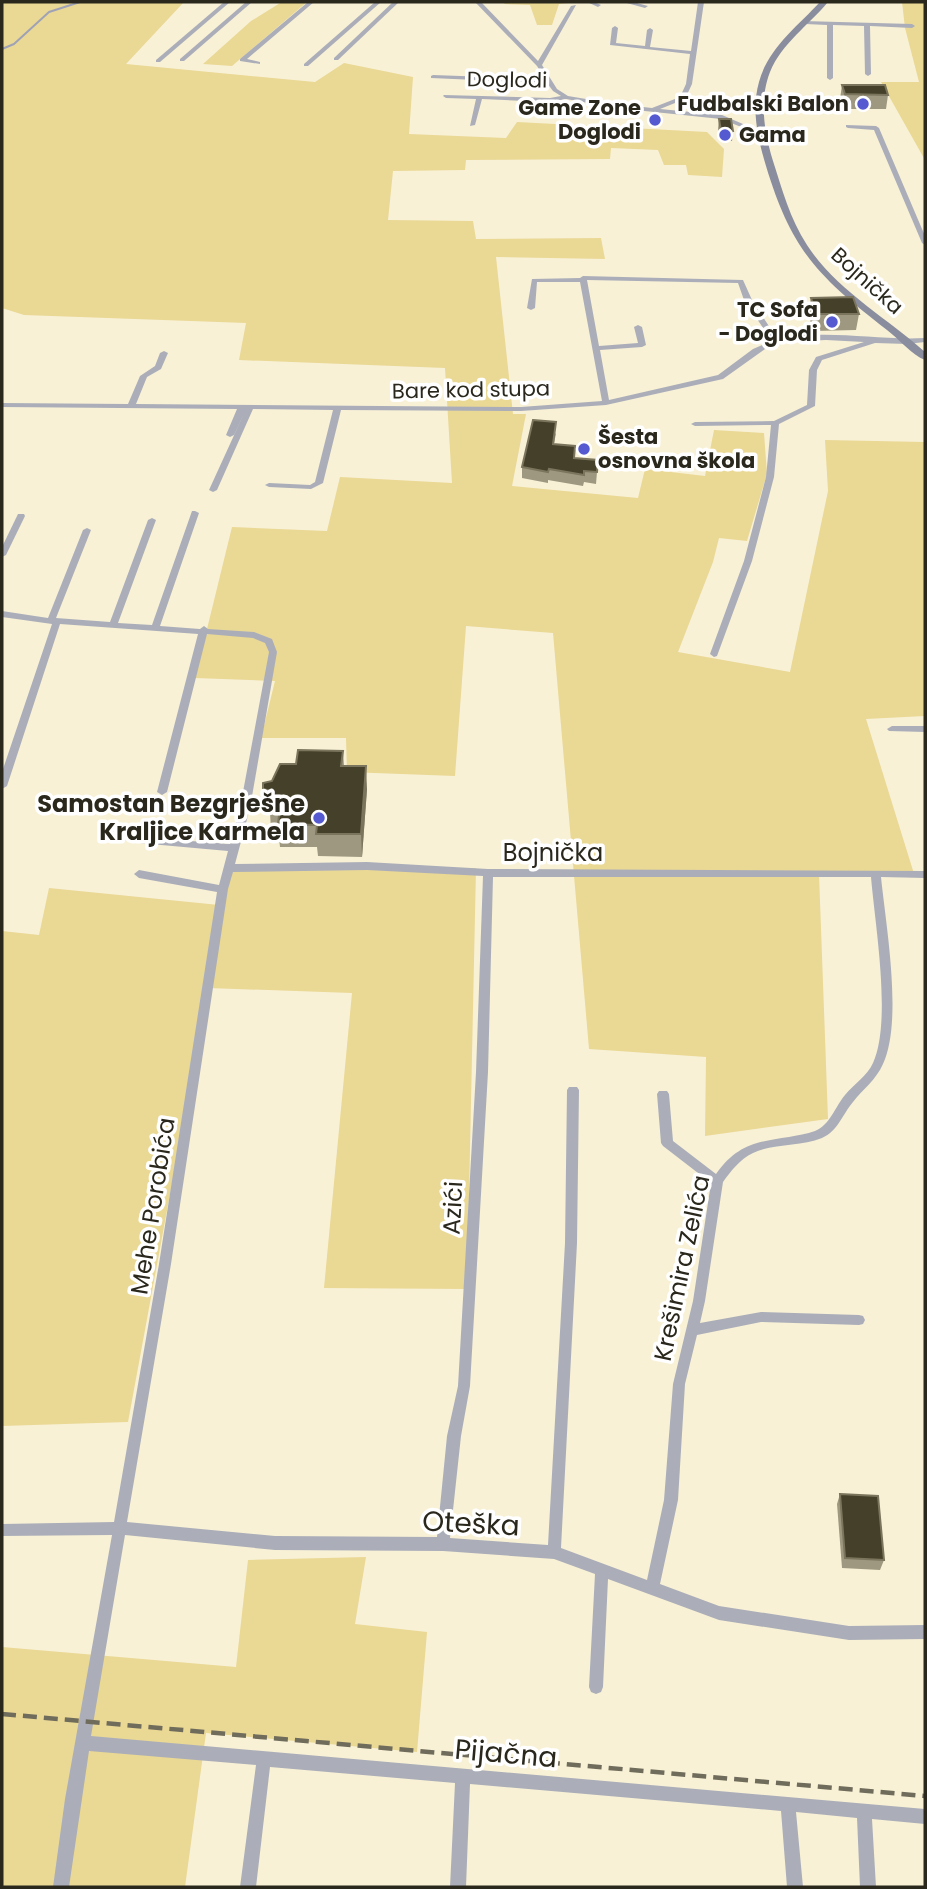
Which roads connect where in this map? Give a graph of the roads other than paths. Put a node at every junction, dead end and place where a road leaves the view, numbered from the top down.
1 (227, 2) edge
2 (250, 2) edge
3 (311, 2) edge
4 (378, 2) edge
5 (396, 2) edge
6 (478, 2) edge
7 (590, 2) edge
8 (626, 2) edge
9 (701, 2) edge
10 (824, 2) edge
11 (598, 5) dead end
12 (573, 6) dead end
13 (646, 6) dead end
14 (805, 23) junction
15 (831, 24) junction
16 (867, 25) junction
17 (912, 26) dead end
18 (615, 28) dead end
19 (650, 30) dead end
20 (647, 49) junction
21 (694, 53) junction
22 (337, 59) dead end
23 (182, 60) dead end
24 (158, 61) dead end
25 (258, 63) dead end
26 (306, 65) dead end
27 (539, 65) junction
28 (868, 74) dead end
29 (433, 77) dead end
30 (830, 78) dead end
31 (549, 81) junction
32 (446, 96) dead end
33 (480, 97) junction
34 (566, 97) junction
35 (651, 110) junction
36 (472, 125) dead end
37 (848, 126) dead end
38 (761, 133) junction
39 (925, 243) edge
40 (582, 280) junction
41 (531, 308) dead end
42 (638, 327) dead end
43 (878, 340) junction
44 (925, 340) edge
45 (776, 342) junction
46 (910, 342) junction
47 (596, 348) junction
48 (164, 353) dead end
49 (925, 357) edge
50 (606, 403) junction
51 (132, 404) junction
52 (2, 405) edge
53 (247, 406) junction
54 (337, 409) junction
55 (775, 423) junction
56 (695, 424) dead end
57 (214, 474) dead end
58 (269, 485) dead end
59 (213, 490) dead end
60 (195, 513) dead end
61 (21, 516) dead end
62 (152, 520) dead end
63 (88, 530) dead end
64 (2, 555) edge
65 (2, 614) edge
66 (54, 621) junction
67 (113, 625) junction
68 (155, 628) junction
69 (204, 629) junction
70 (714, 654) dead end
71 (892, 729) dead end
72 (925, 729) edge
73 (2, 786) edge
74 (162, 792) dead end
75 (139, 840) dead end
76 (235, 848) junction
77 (230, 868) junction
78 (488, 873) junction
79 (139, 874) dead end
80 (925, 874) edge
81 (876, 875) junction
82 (223, 889) junction
83 (573, 1090) dead end
84 (663, 1094) dead end
85 (717, 1181) junction
86 (859, 1321) dead end
87 (693, 1330) junction
88 (120, 1528) junction
89 (2, 1530) edge
90 (443, 1544) junction
91 (554, 1552) junction
92 (602, 1570) junction
93 (652, 1588) junction
94 (925, 1632) edge
95 (596, 1687) dead end
96 (83, 1743) junction
97 (264, 1758) junction
98 (463, 1776) junction
99 (788, 1804) junction
100 (864, 1811) junction
101 (925, 1816) edge
102 (61, 1887) edge
103 (248, 1887) edge
104 (458, 1887) edge
105 (795, 1887) edge
106 (867, 1887) edge

1 - 24 street
2 - 23 street
3 - 25 street
4 - 26 street
5 - 22 street
6 - 27 street, Doglodi
7 - 11 street
8 - 13 street
9 - 21 street
10 - 14 main road, Bojnička
12 - 27 street, Doglodi
14 - 15 street
14 - 38 main road, Bojnička
15 - 16 street
15 - 30 street
16 - 17 street
16 - 28 street
18 - 20 street
19 - 20 street
20 - 21 street
21 - 35 street
27 - 31 street, Doglodi
29 - 31 street, Doglodi
31 - 34 street, Doglodi
32 - 33 street, Doglodi
33 - 34 street, Doglodi
33 - 36 street
34 - 35 street, Doglodi
35 - 38 street, Doglodi
37 - 39 street
38 - 46 main road, Bojnička
40 - 41 street
40 - 45 street
40 - 47 street
42 - 47 street
43 - 45 street, Bare kod stupa
43 - 46 street, Bare kod stupa
43 - 55 street
44 - 46 street, Bare kod stupa
45 - 50 street, Bare kod stupa
46 - 49 main road, Bojnička
47 - 50 street
48 - 51 street
50 - 54 street, Bare kod stupa
51 - 52 street, Bare kod stupa
51 - 53 street, Bare kod stupa
53 - 54 street, Bare kod stupa
53 - 57 street
53 - 59 street
54 - 58 street
55 - 56 street
55 - 70 street
60 - 68 street
61 - 64 street
62 - 67 street
63 - 66 street
65 - 66 street, Mehe Porobića
66 - 67 street, Mehe Porobića
66 - 73 street
67 - 68 street, Mehe Porobića
68 - 69 street, Mehe Porobića
69 - 74 street
69 - 76 street, Mehe Porobića
71 - 72 street
75 - 76 street
76 - 77 street, Mehe Porobića
77 - 78 street, Bojnička
77 - 82 street, Mehe Porobića
78 - 81 street, Bojnička
78 - 90 street, Azići
79 - 82 street
80 - 81 street, Bojnička
81 - 85 street, Krešimira Zelića
82 - 88 street, Mehe Porobića
83 - 91 street
84 - 85 street
85 - 87 street, Krešimira Zelića
86 - 87 street
87 - 93 street, Krešimira Zelića
88 - 89 street, Oteška
88 - 90 street, Oteška
88 - 96 street
90 - 91 street, Oteška
91 - 92 street, Oteška
92 - 93 street, Oteška
92 - 95 street
93 - 94 street, Oteška
96 - 97 street, Pijačna
96 - 102 street
97 - 98 street, Pijačna
97 - 103 street
98 - 99 street, Pijačna
98 - 104 street
99 - 100 street, Pijačna
99 - 105 street
100 - 101 street, Pijačna
100 - 106 street

